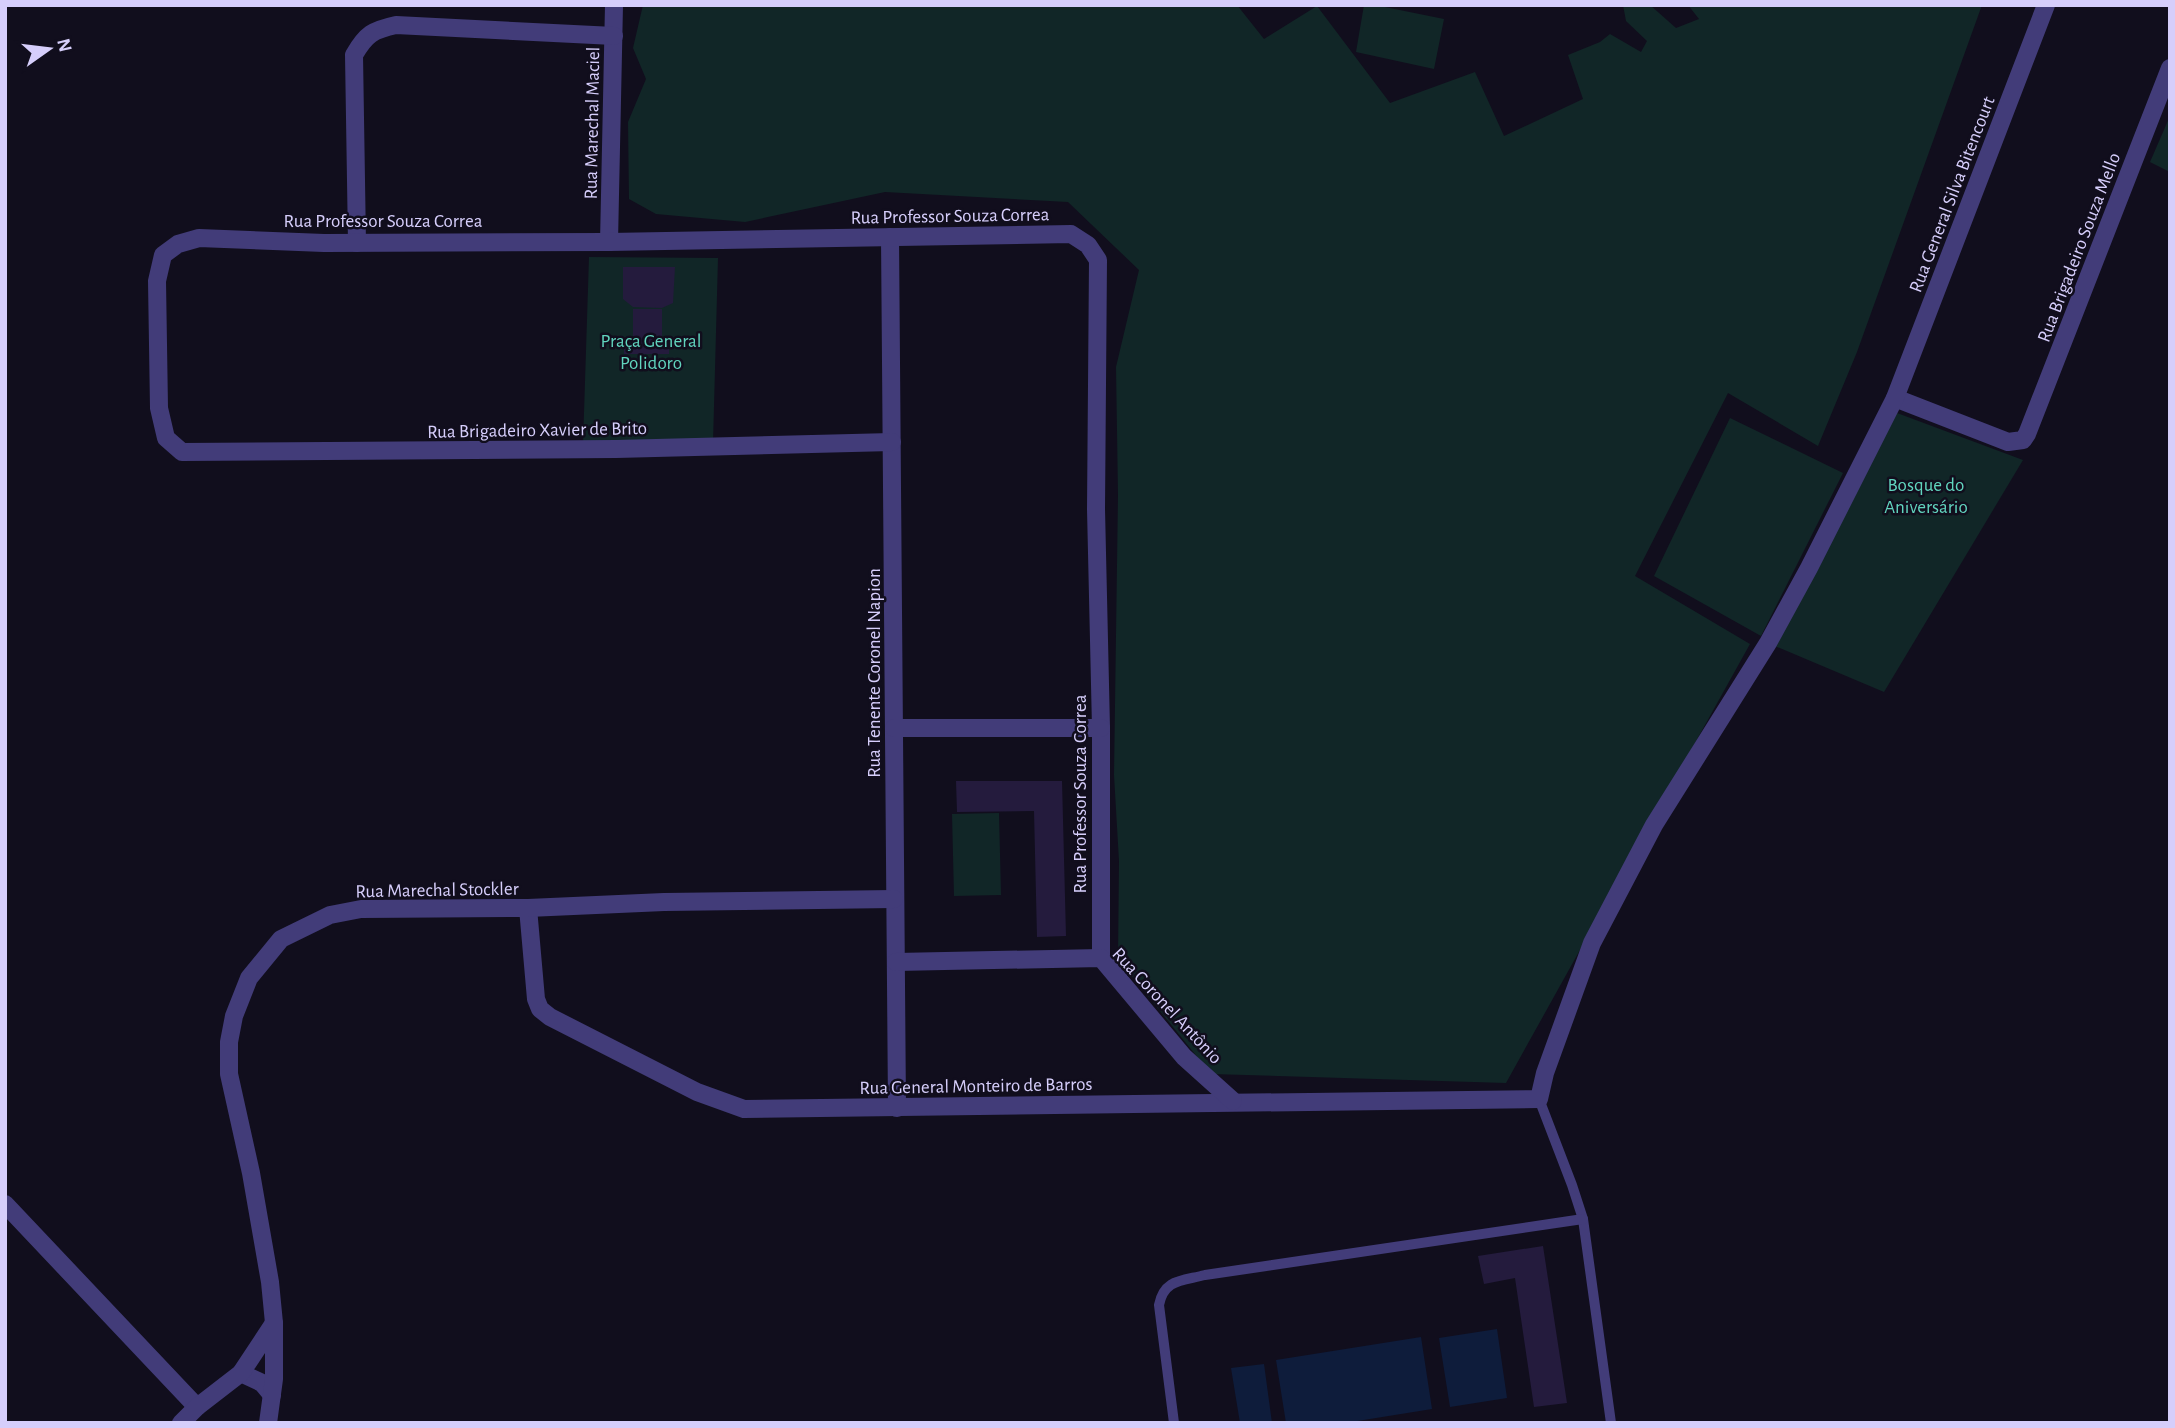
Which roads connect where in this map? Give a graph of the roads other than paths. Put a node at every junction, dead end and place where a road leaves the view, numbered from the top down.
1 (614, 5) edge
2 (2046, 5) edge
3 (614, 36) junction
4 (2170, 68) edge
5 (890, 237) junction
6 (609, 242) junction
7 (357, 243) junction
8 (1895, 398) junction
9 (892, 443) junction
10 (182, 452) joint
11 (1101, 728) junction
12 (894, 729) junction
13 (894, 899) junction
14 (528, 908) junction
15 (1101, 958) junction
16 (896, 962) junction
17 (1539, 1099) junction
18 (1233, 1101) junction
19 (897, 1108) junction
20 (5, 1205) edge
21 (1583, 1219) junction
22 (274, 1323) junction
23 (241, 1373) junction
24 (272, 1395) junction
25 (197, 1407) junction
26 (181, 1423) edge
27 (268, 1423) edge
28 (1174, 1423) edge
29 (1611, 1423) edge

1 - 3 street, Rua Marechal Maciel
2 - 8 street, Rua General Silva Bitencourt
3 - 6 street, Rua Marechal Maciel
3 - 7 street
4 - 8 street, Rua Brigadeiro Souza Mello
5 - 6 street, Rua Professor Souza Correa
5 - 9 street, Rua Tenente Coronel Napion
5 - 11 street, Rua Professor Souza Correa
6 - 7 street, Rua Professor Souza Correa
7 - 10 street, Rua Professor Souza Correa
8 - 17 street, Rua General Silva Bitencourt
9 - 10 street, Rua Brigadeiro Xavier de Brito
9 - 12 street, Rua Tenente Coronel Napion
11 - 12 street
11 - 15 street, Rua Professor Souza Correa
12 - 13 street, Rua Tenente Coronel Napion
13 - 14 street, Rua Marechal Stockler
13 - 16 street, Rua Tenente Coronel Napion
14 - 19 street, Rua General Monteiro de Barros
14 - 22 street, Rua Marechal Stockler
15 - 16 street, Rua Coronel Antônio
15 - 18 street, Rua Coronel Antônio
16 - 19 street, Rua Tenente Coronel Napion
17 - 18 street, Rua General Monteiro de Barros
17 - 21 lane
18 - 19 street, Rua General Monteiro de Barros
20 - 25 street
21 - 28 lane
21 - 29 lane
22 - 23 street
22 - 24 street, Rua Marechal Stockler
23 - 24 street
23 - 25 street
24 - 27 street, Rua Marechal Stockler
25 - 26 street

